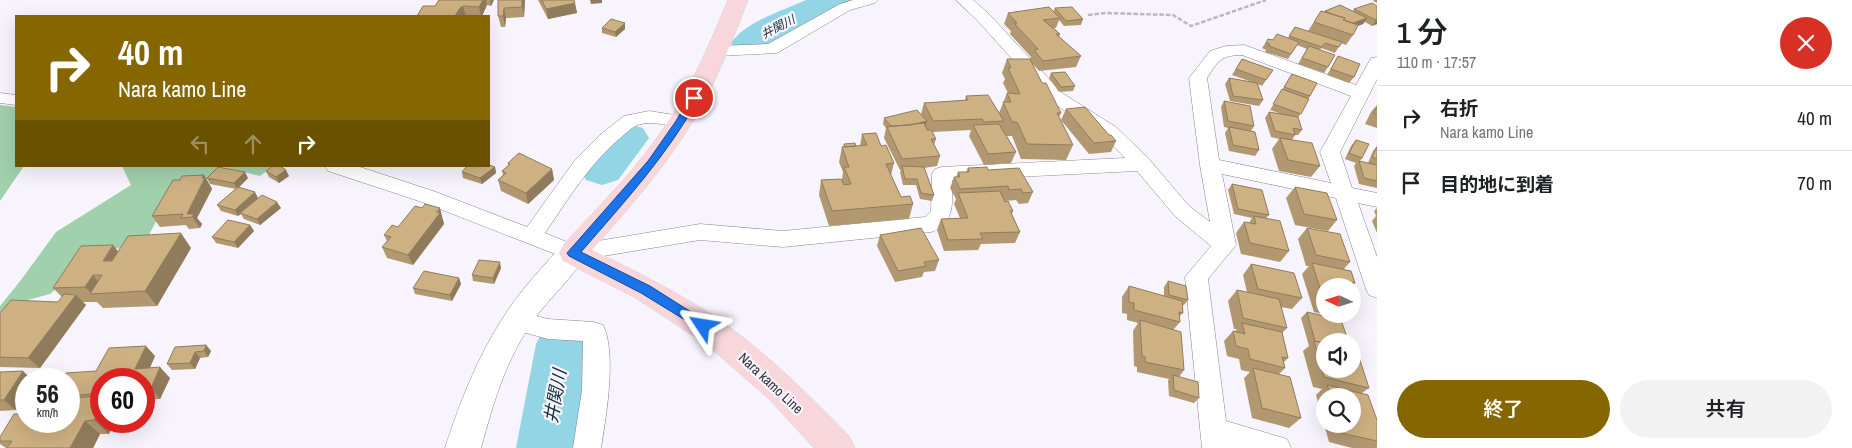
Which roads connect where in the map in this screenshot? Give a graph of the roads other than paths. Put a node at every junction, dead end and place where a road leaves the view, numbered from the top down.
1 (738, 0) edge
2 (870, 0) edge
3 (964, 0) edge
4 (717, 51) junction
5 (1377, 62) edge
6 (1360, 92) junction
7 (0, 98) edge
8 (15, 100) edge
9 (681, 121) junction
10 (1142, 164) junction
11 (1210, 165) junction
12 (338, 167) edge
13 (1344, 193) junction
14 (1377, 200) edge
15 (531, 237) junction
16 (1225, 245) junction
17 (573, 253) junction
18 (1377, 289) edge
19 (516, 321) junction
20 (1214, 439) edge
21 (463, 448) edge
22 (587, 448) edge
23 (837, 448) edge
24 (1277, 448) edge

1 - 4 main road
2 - 4 street
3 - 10 street
4 - 9 main road
5 - 6 street
6 - 11 street
6 - 13 street
7 - 8 street
9 - 15 street
9 - 17 main road
10 - 16 street
10 - 17 street
11 - 13 street
11 - 16 street
12 - 15 street
13 - 14 street
13 - 18 street
15 - 17 street
16 - 20 street
17 - 19 street
17 - 23 main road, Nara kamo Line
19 - 21 street
19 - 22 street
20 - 24 street

